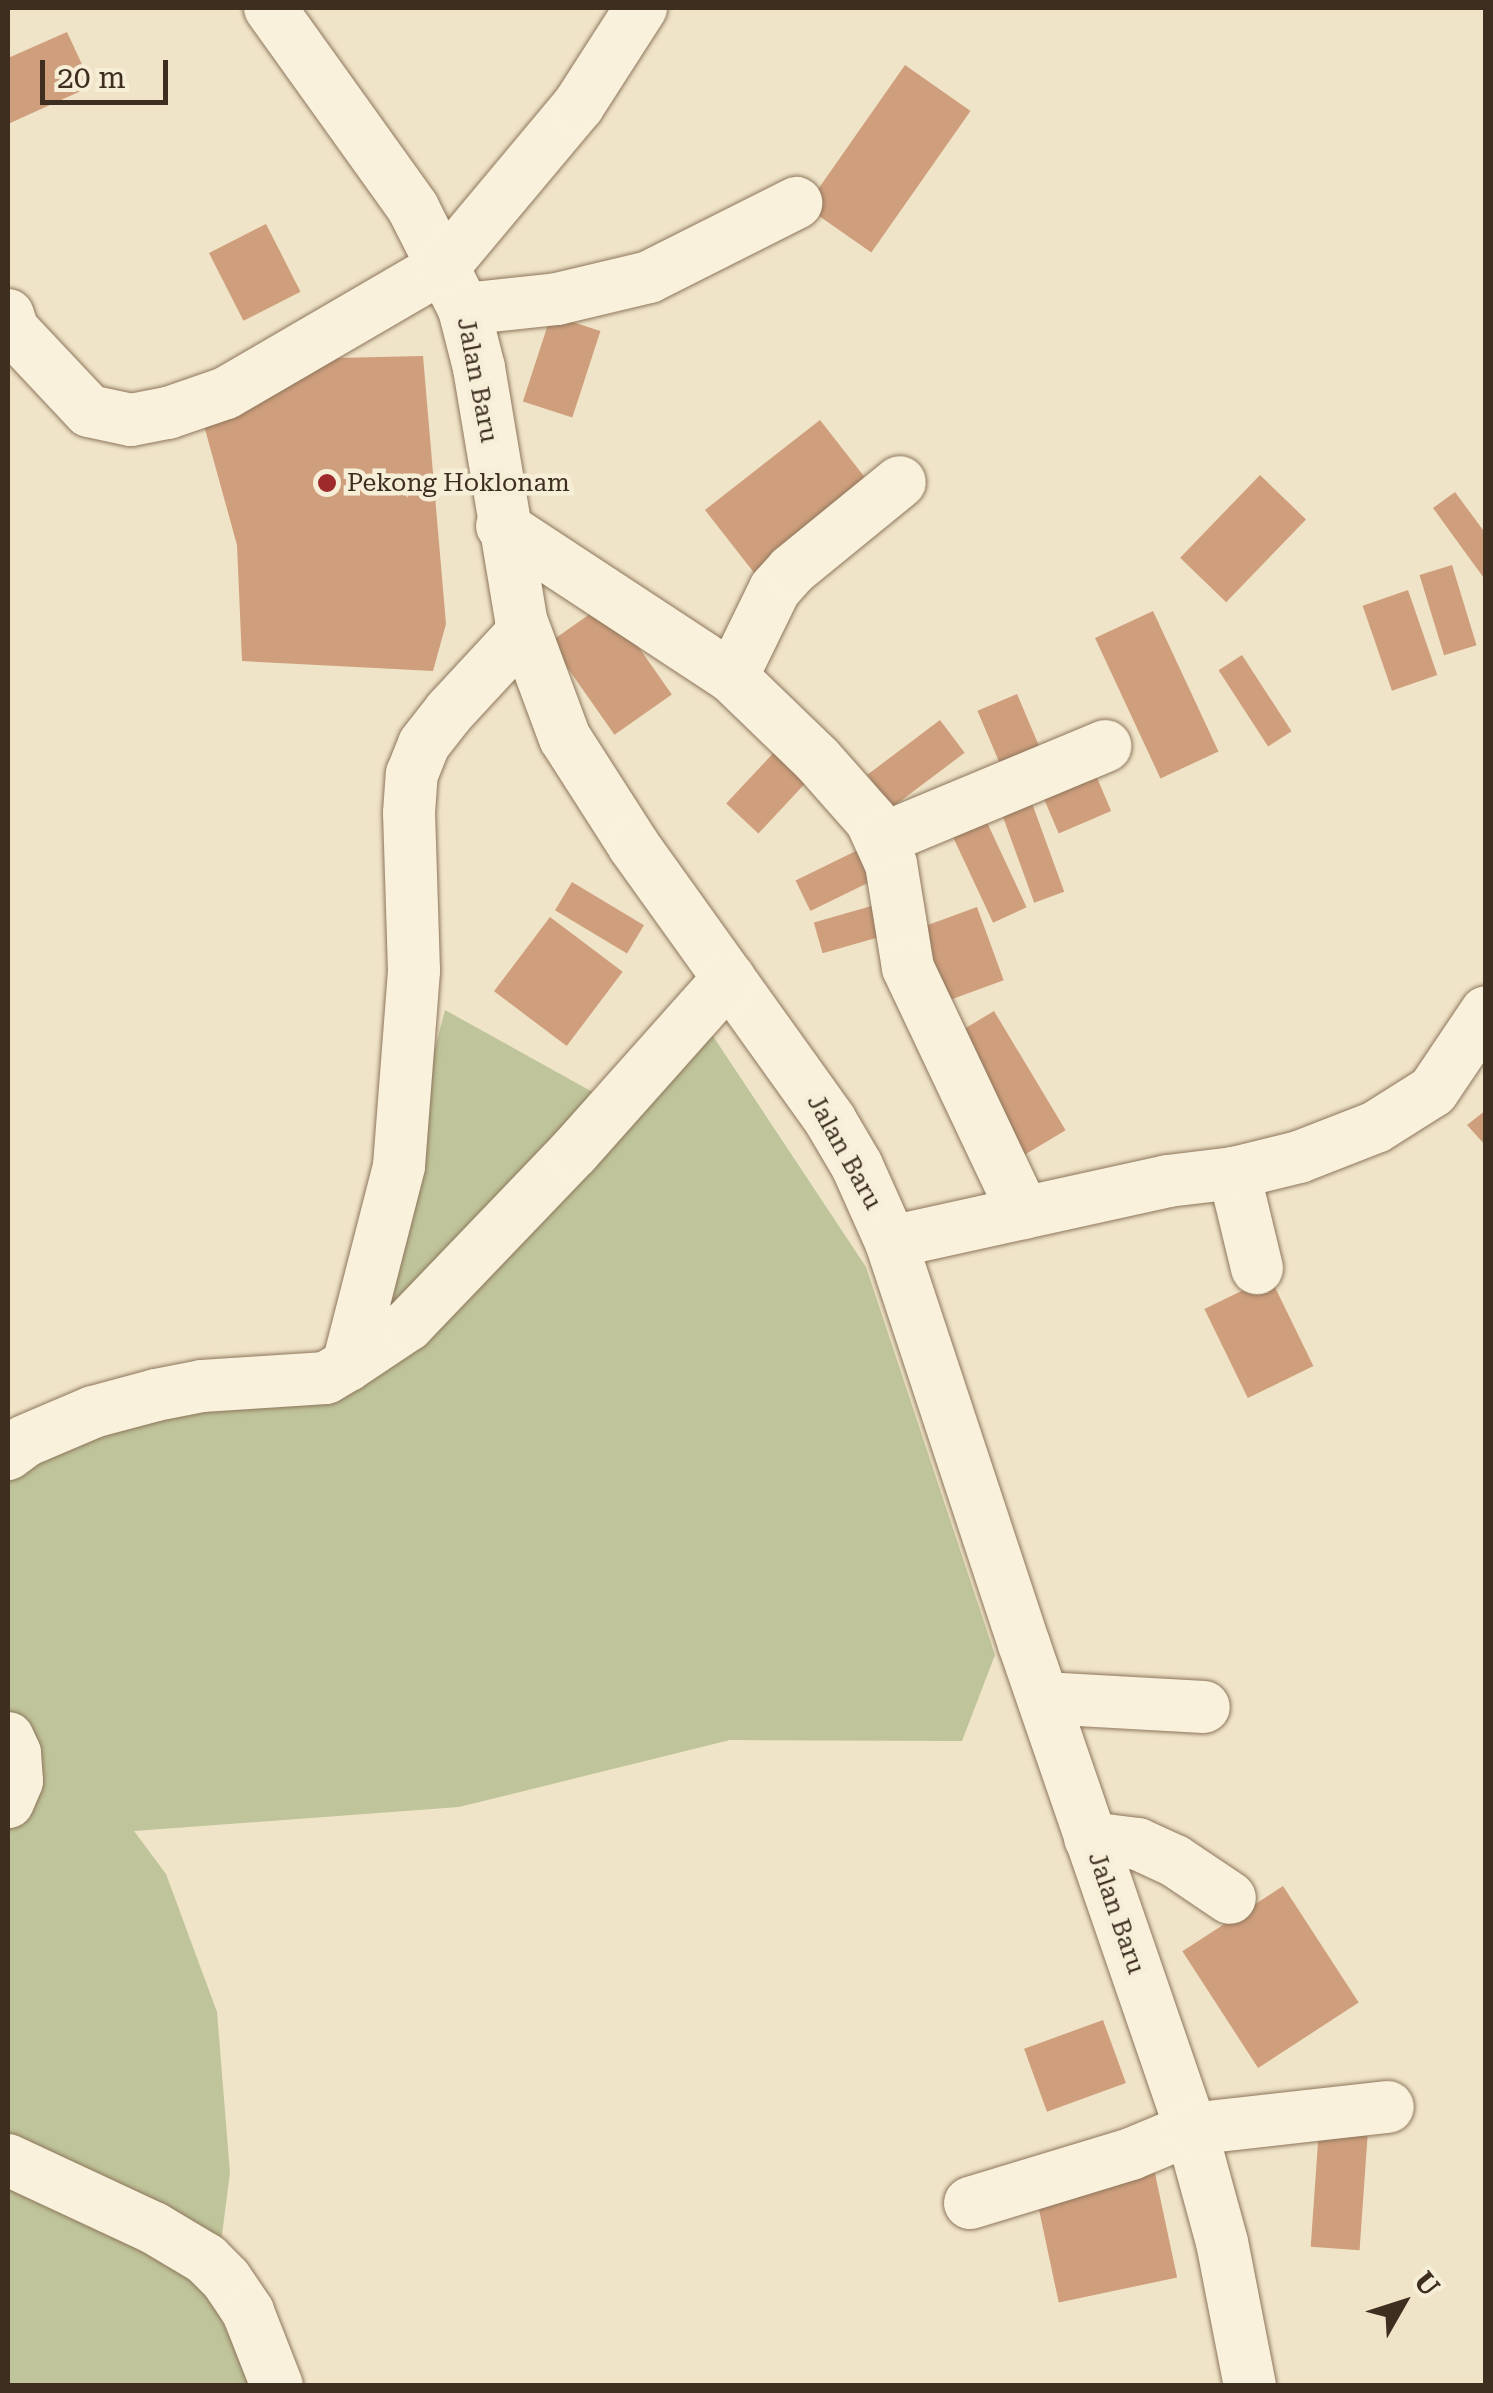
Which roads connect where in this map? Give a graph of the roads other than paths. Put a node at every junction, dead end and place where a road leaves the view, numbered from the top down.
1 (270, 8) edge
2 (641, 8) edge
3 (796, 203) dead end
4 (454, 287) junction
5 (8, 315) edge
6 (900, 482) dead end
7 (502, 526) junction
8 (524, 631) junction
9 (732, 678) junction
10 (1105, 746) dead end
11 (882, 840) junction
12 (729, 978) junction
13 (1486, 1012) edge
14 (1471, 1063) edge
15 (1234, 1173) junction
16 (1024, 1212) junction
17 (891, 1242) junction
18 (1257, 1268) dead end
19 (348, 1364) junction
20 (8, 1454) edge
21 (1043, 1698) junction
22 (1204, 1708) dead end
23 (8, 1738) edge
24 (8, 1802) edge
25 (1090, 1838) junction
26 (1230, 1898) dead end
27 (1388, 2107) dead end
28 (1191, 2128) junction
29 (8, 2160) edge
30 (970, 2203) dead end
31 (277, 2386) edge
32 (1250, 2386) edge

1 - 4 street, Jalan Baru
2 - 4 street
3 - 4 street
4 - 5 street
4 - 7 street, Jalan Baru
6 - 9 street
7 - 8 street, Jalan Baru
7 - 9 street
8 - 12 street, Jalan Baru
8 - 19 street
9 - 11 street
10 - 11 street
11 - 16 street
12 - 17 street, Jalan Baru
12 - 19 street
13 - 14 street
14 - 15 street
15 - 16 street
15 - 18 street
16 - 17 street
17 - 21 street, Jalan Baru
19 - 20 street
21 - 22 street
21 - 25 street, Jalan Baru
23 - 24 street
25 - 26 street
25 - 28 street, Jalan Baru
27 - 28 street
28 - 30 street
28 - 32 street, Jalan Baru
29 - 31 street

